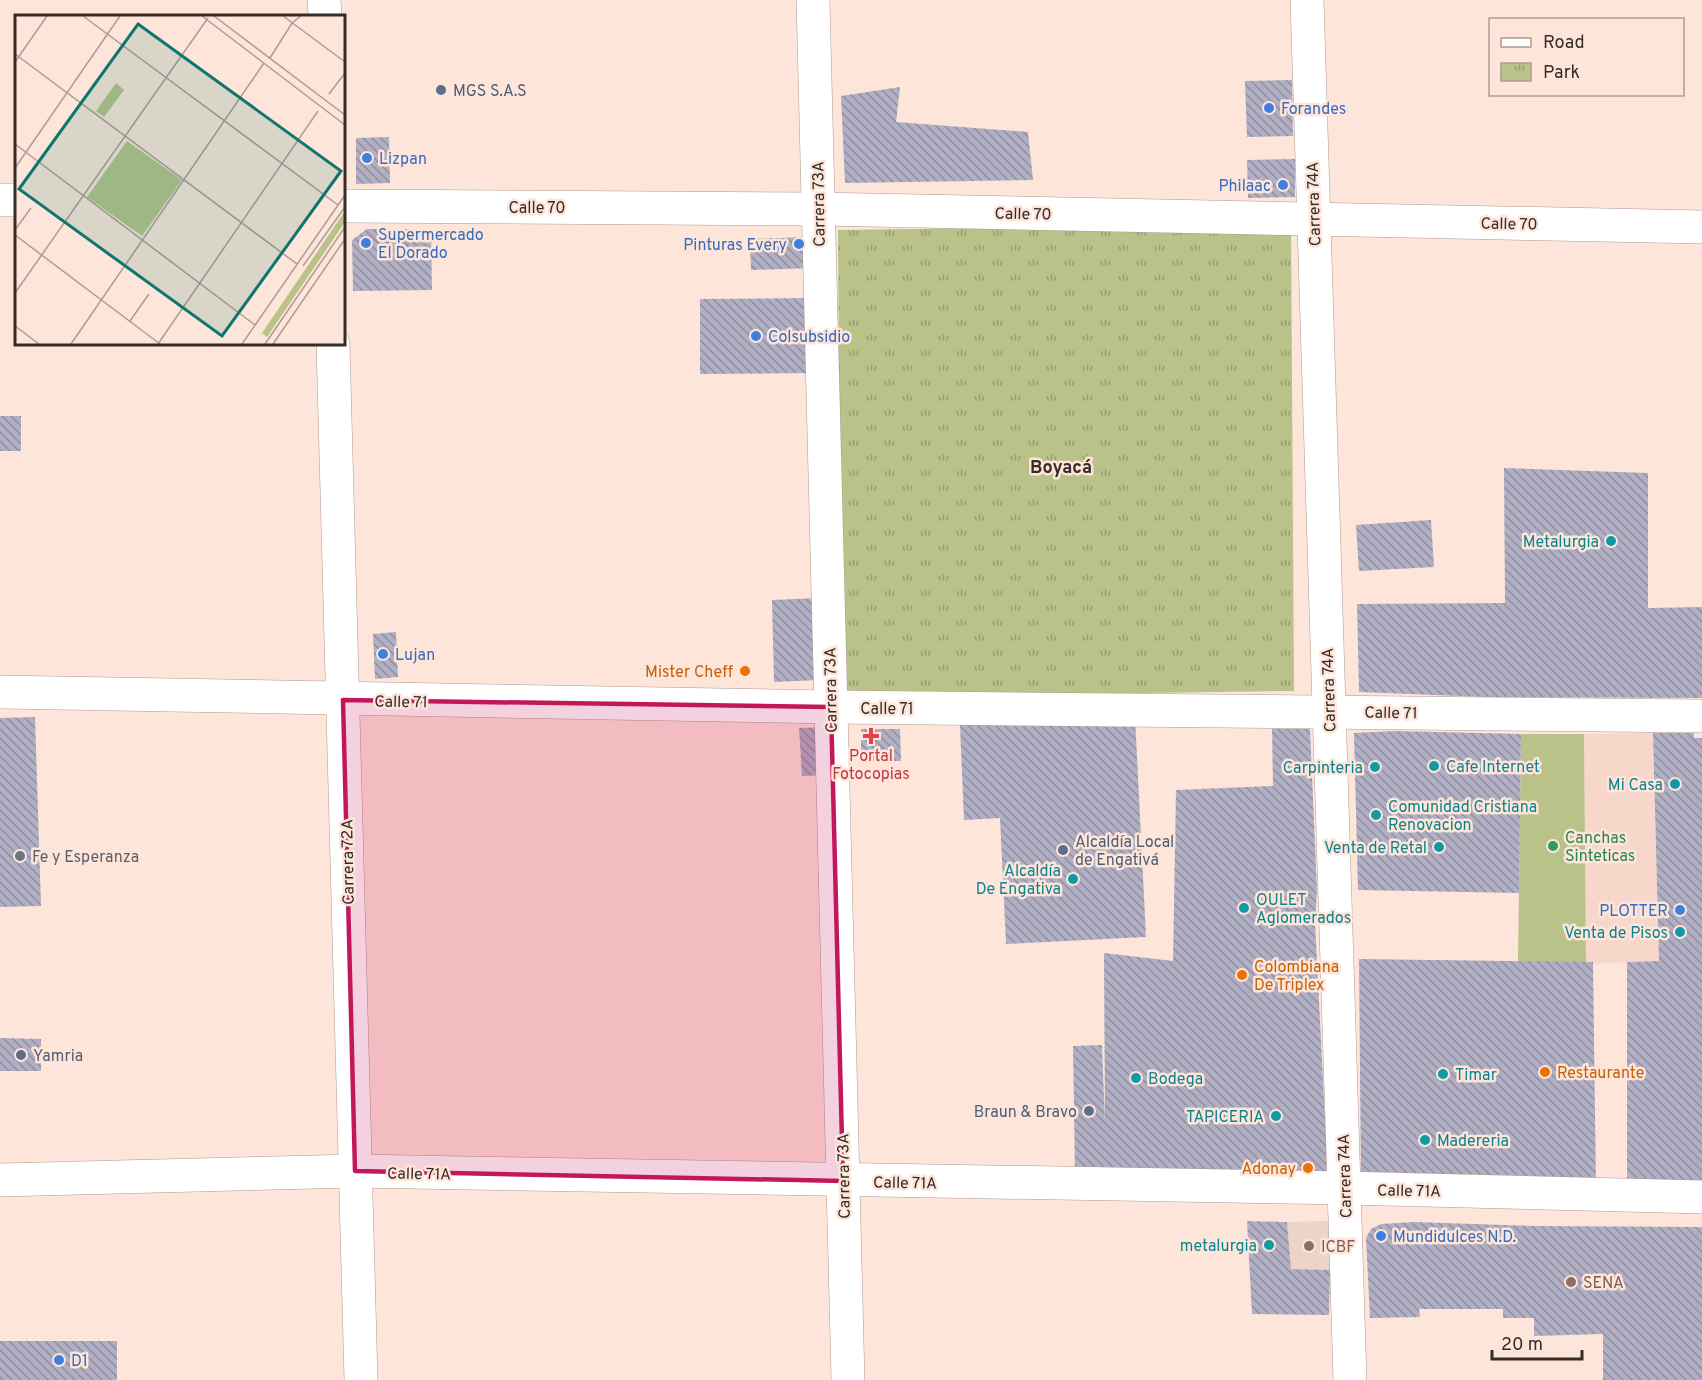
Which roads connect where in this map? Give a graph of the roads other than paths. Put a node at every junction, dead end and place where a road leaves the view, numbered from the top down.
1 (324, 0) edge
2 (813, 0) edge
3 (1307, 0) edge
4 (325, 15) edge
5 (345, 206) edge
6 (818, 209) junction
7 (1314, 219) junction
8 (1702, 227) edge
9 (333, 345) edge
10 (0, 692) edge
11 (343, 700) junction
12 (831, 707) junction
13 (1329, 712) junction
14 (1702, 716) edge
15 (355, 1171) junction
16 (0, 1180) edge
17 (843, 1181) junction
18 (1344, 1188) junction
19 (1702, 1197) edge
20 (360, 1380) edge
21 (848, 1380) edge
22 (1350, 1380) edge

1 - 4 street
2 - 6 street, Carrera 73A
3 - 7 street, Carrera 74A
5 - 6 street, Calle 70
6 - 7 street, Calle 70
6 - 12 street, Carrera 73A
7 - 8 street, Calle 70
7 - 13 street, Carrera 74A
9 - 11 street, Carrera 72A
10 - 11 street, Calle 71
11 - 12 street, Calle 71
11 - 15 street, Carrera 72A
12 - 13 street, Calle 71
12 - 17 street, Carrera 73A
13 - 14 street, Calle 71
13 - 18 street, Carrera 74A
15 - 16 street, Calle 71A
15 - 17 street, Calle 71A
15 - 20 street, Carrera 72A
17 - 18 street, Calle 71A
17 - 21 street, Carrera 73A
18 - 19 street, Calle 71A
18 - 22 street, Carrera 74A

